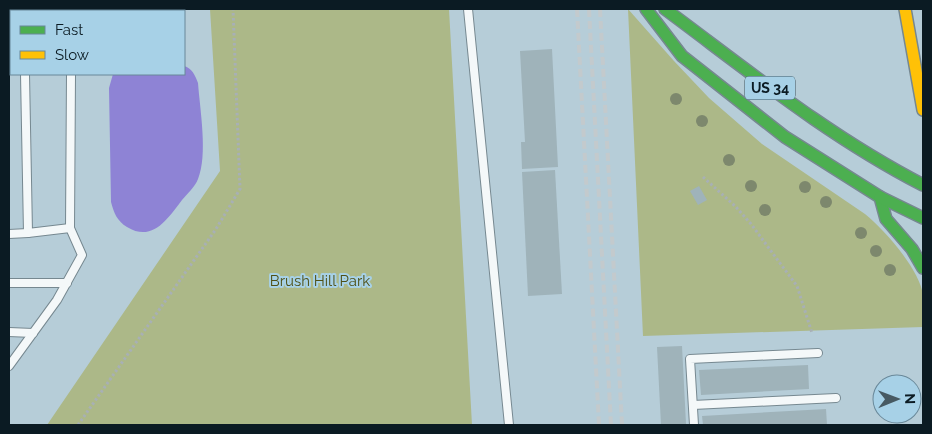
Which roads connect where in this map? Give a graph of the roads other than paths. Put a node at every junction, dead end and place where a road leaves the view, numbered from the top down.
1 (468, 9) edge
2 (646, 9) edge
3 (665, 9) edge
4 (905, 9) edge
5 (25, 75) edge
6 (71, 75) edge
7 (923, 110) edge
8 (923, 185) edge
9 (880, 197) junction
10 (923, 218) edge
11 (70, 228) junction
12 (28, 233) junction
13 (9, 234) edge
14 (923, 268) edge
15 (9, 283) edge
16 (67, 283) junction
17 (9, 332) edge
18 (33, 333) junction
19 (818, 353) dead end
20 (9, 366) edge
21 (836, 398) dead end
22 (692, 405) junction
23 (509, 425) edge
24 (694, 425) edge

1 - 23 lane
2 - 9 main road, US 34
3 - 8 main road, US 34
4 - 7 main road
5 - 12 lane
6 - 11 lane
9 - 10 main road
9 - 14 main road
11 - 12 lane
11 - 16 lane
12 - 13 lane
15 - 16 lane
16 - 18 lane
17 - 18 lane
18 - 20 lane
19 - 22 lane
21 - 22 lane
22 - 24 lane

